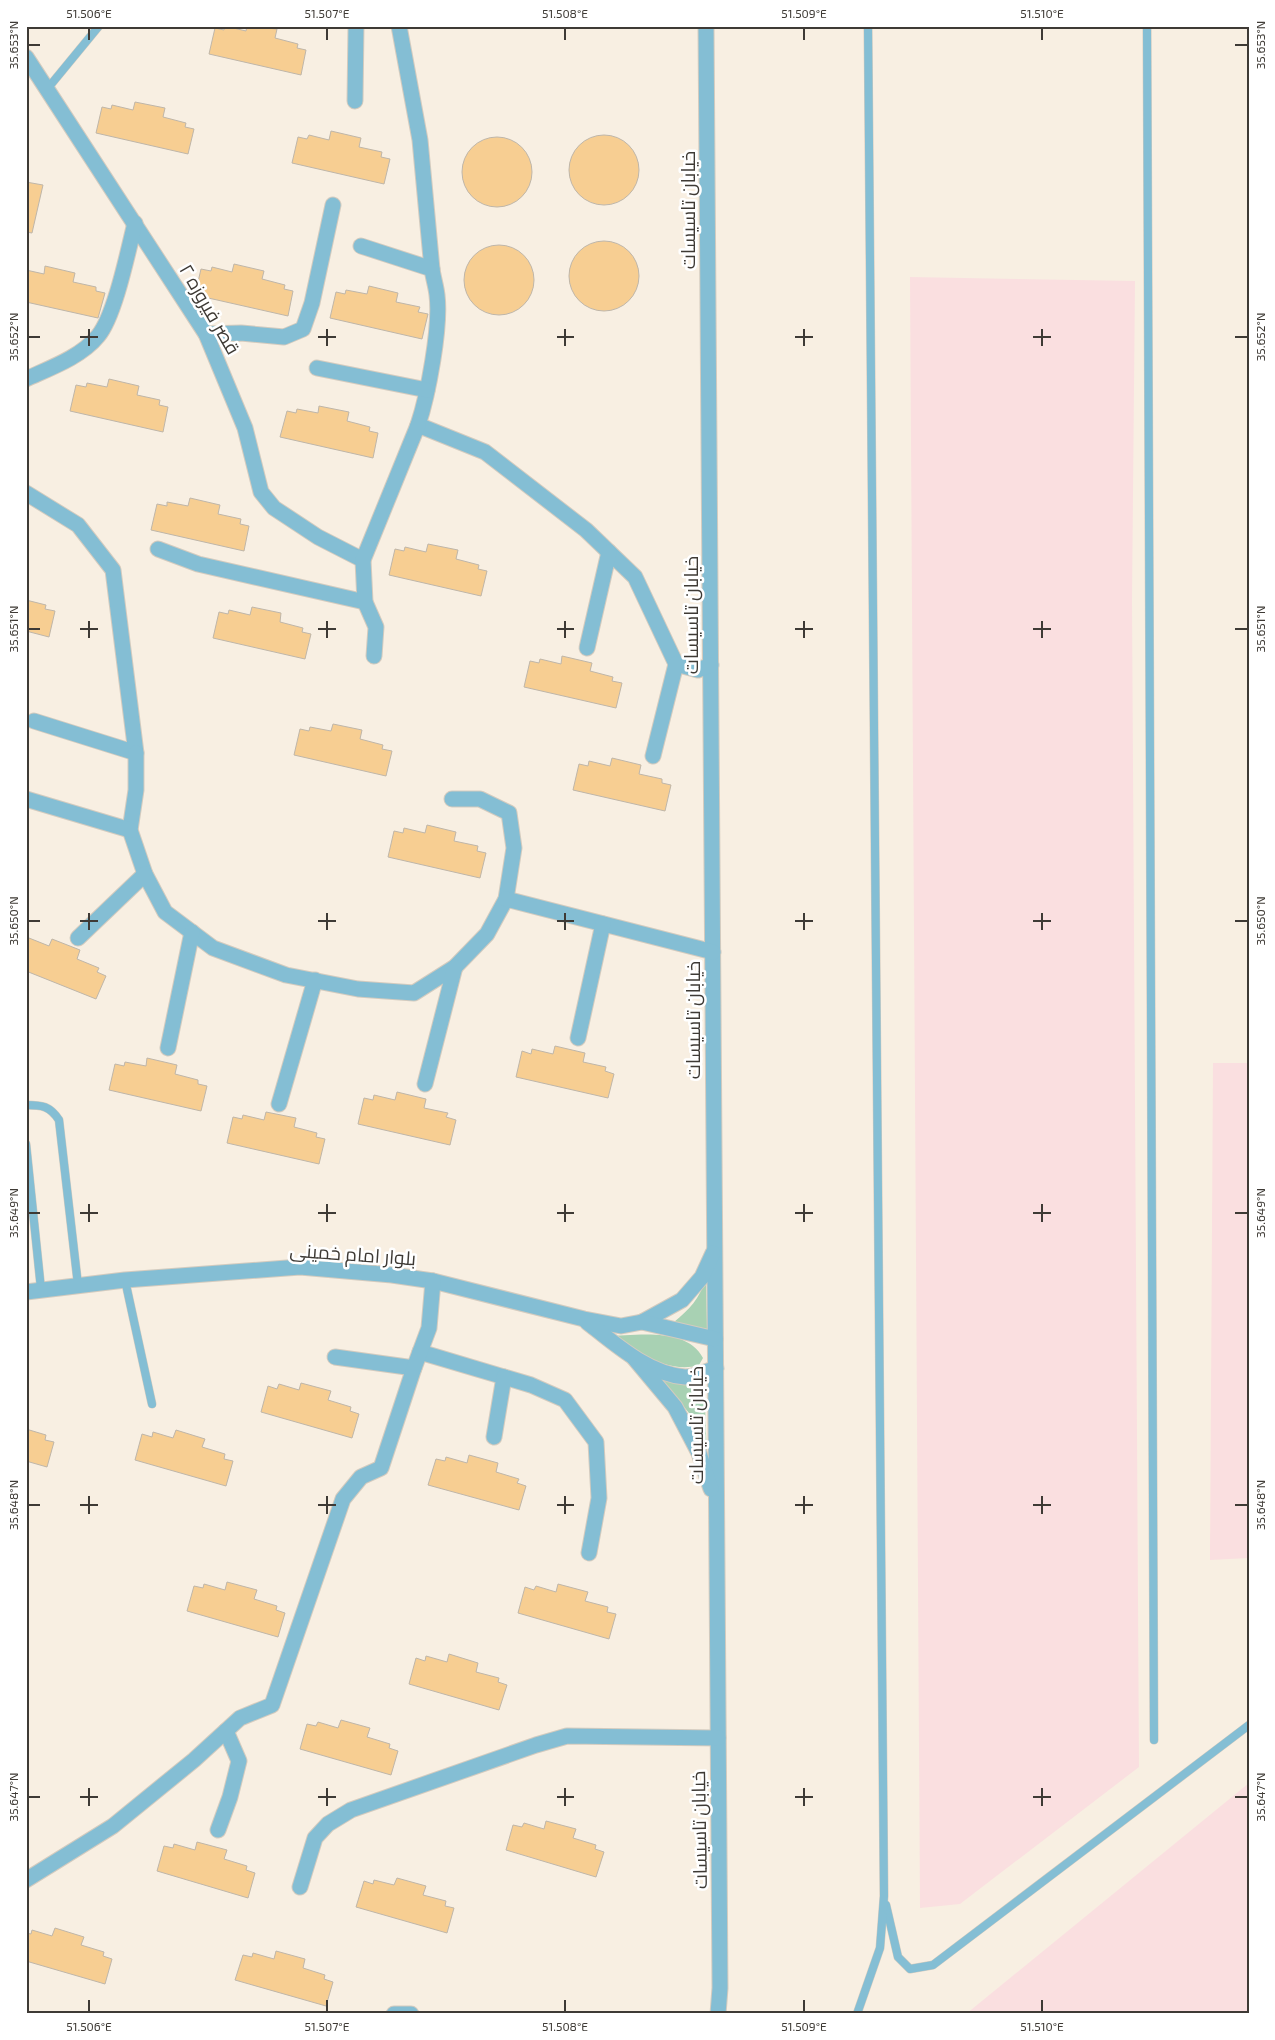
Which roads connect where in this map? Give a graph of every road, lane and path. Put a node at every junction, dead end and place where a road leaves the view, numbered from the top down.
1 (99, 26) edge
2 (356, 26) edge
3 (399, 26) edge
4 (706, 26) edge
5 (868, 26) edge
6 (1147, 26) edge
7 (26, 57) edge
8 (48, 88) junction
9 (355, 101) dead end
10 (333, 205) dead end
11 (135, 223) junction
12 (361, 246) dead end
13 (432, 269) junction
14 (206, 334) junction
15 (317, 368) dead end
16 (26, 379) edge
17 (426, 390) junction
18 (418, 425) junction
19 (26, 493) edge
20 (158, 549) dead end
21 (609, 552) junction
22 (363, 560) junction
23 (365, 602) junction
24 (587, 648) dead end
25 (374, 656) dead end
26 (676, 664) junction
27 (711, 665) junction
28 (34, 721) dead end
29 (136, 753) junction
30 (653, 756) dead end
31 (26, 799) edge
32 (452, 799) dead end
33 (130, 830) junction
34 (145, 874) junction
35 (506, 899) junction
36 (603, 924) junction
37 (192, 932) junction
38 (78, 938) dead end
39 (713, 952) junction
40 (455, 967) junction
41 (314, 980) junction
42 (578, 1038) dead end
43 (168, 1048) dead end
44 (425, 1084) dead end
45 (279, 1104) dead end
46 (26, 1105) edge
47 (26, 1144) edge
48 (715, 1250) junction
49 (125, 1280) junction
50 (432, 1281) junction
51 (78, 1285) junction
52 (34, 1291) edge
53 (584, 1319) junction
54 (642, 1322) junction
55 (715, 1338) junction
56 (420, 1352) junction
57 (335, 1357) dead end
58 (634, 1358) junction
59 (414, 1368) junction
60 (716, 1368) junction
61 (504, 1377) junction
62 (152, 1404) dead end
63 (494, 1437) dead end
64 (717, 1510) junction
65 (589, 1553) dead end
66 (1249, 1725) edge
67 (226, 1731) junction
68 (718, 1738) junction
69 (1154, 1740) dead end
70 (218, 1830) dead end
71 (26, 1880) edge
72 (300, 1887) dead end
73 (884, 1896) junction
74 (394, 2014) edge
75 (410, 2014) edge
76 (718, 2014) edge
77 (857, 2014) edge

1 - 8 lane
2 - 9 street
3 - 13 street
4 - 27 street, خیابان تاسیسات
5 - 73 lane
6 - 69 lane
7 - 8 street, قصر فیروزه ۲
8 - 11 street, قصر فیروزه ۲
10 - 14 street
11 - 14 street, قصر فیروزه ۲
11 - 16 street
12 - 13 street
13 - 17 street
14 - 22 street, قصر فیروزه ۲
15 - 17 street
17 - 18 street
18 - 21 street
18 - 22 street
19 - 29 street
20 - 23 street
21 - 24 street
21 - 26 street
22 - 23 street
23 - 25 street
26 - 27 street
26 - 30 street
27 - 39 street, خیابان تاسیسات
28 - 29 street
29 - 33 street
31 - 33 street
32 - 35 street
33 - 34 street
34 - 37 street
34 - 38 street
35 - 36 street
35 - 40 street
36 - 39 street
36 - 42 street
37 - 41 street
37 - 43 street
39 - 48 street, خیابان تاسیسات
40 - 41 street
40 - 44 street
41 - 45 street
46 - 51 lane
47 - 52 lane
48 - 54 street
48 - 55 street, خیابان تاسیسات
49 - 50 street, بلوار امام خمینی
49 - 51 street, بلوار امام خمینی
49 - 62 lane
50 - 53 street, بلوار امام خمینی
50 - 56 street
51 - 52 street, بلوار امام خمینی
53 - 54 street, بلوار امام خمینی
53 - 58 street
54 - 55 street
55 - 60 street, خیابان تاسیسات
56 - 59 street
56 - 61 street
57 - 59 street
58 - 60 street
58 - 64 street
59 - 67 street
60 - 64 street, خیابان تاسیسات
61 - 63 street
61 - 65 street
64 - 68 street, خیابان تاسیسات
66 - 73 lane
67 - 70 street
67 - 71 street
68 - 72 street
68 - 76 street, خیابان تاسیسات
73 - 77 lane
74 - 75 street

